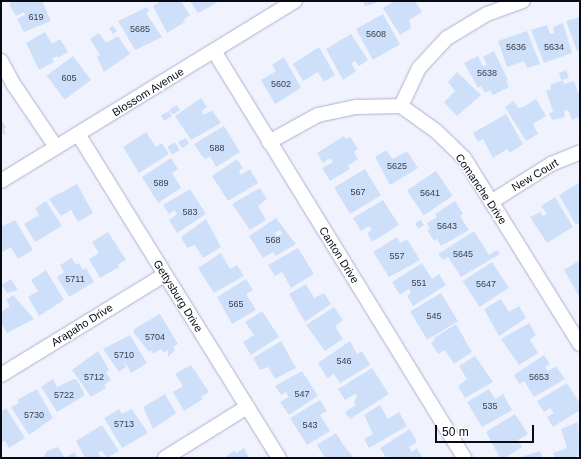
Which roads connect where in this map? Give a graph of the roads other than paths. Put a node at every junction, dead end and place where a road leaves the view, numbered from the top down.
1 (295, 1) edge
2 (523, 1) edge
3 (214, 51) junction
4 (1, 61) edge
5 (401, 106) junction
6 (78, 134) junction
7 (269, 142) junction
8 (56, 147) junction
9 (580, 152) edge
10 (1, 181) edge
11 (492, 202) junction
12 (164, 275) junction
13 (579, 340) edge
14 (1, 375) edge
15 (247, 407) junction
16 (165, 458) edge
17 (278, 458) edge
18 (464, 458) edge

1 - 3 street, Blossom Avenue
2 - 5 street
3 - 6 street, Blossom Avenue
3 - 7 street, Canton Drive
4 - 8 street
5 - 7 street
5 - 11 street, Comanche Drive
6 - 8 street, Blossom Avenue
6 - 12 street, Gettysburg Drive
7 - 18 street, Canton Drive
8 - 10 street, Blossom Avenue
9 - 11 street, New Court
11 - 13 street, Comanche Drive
12 - 14 street, Arapaho Drive
12 - 15 street, Gettysburg Drive
15 - 16 street
15 - 17 street, Gettysburg Drive

